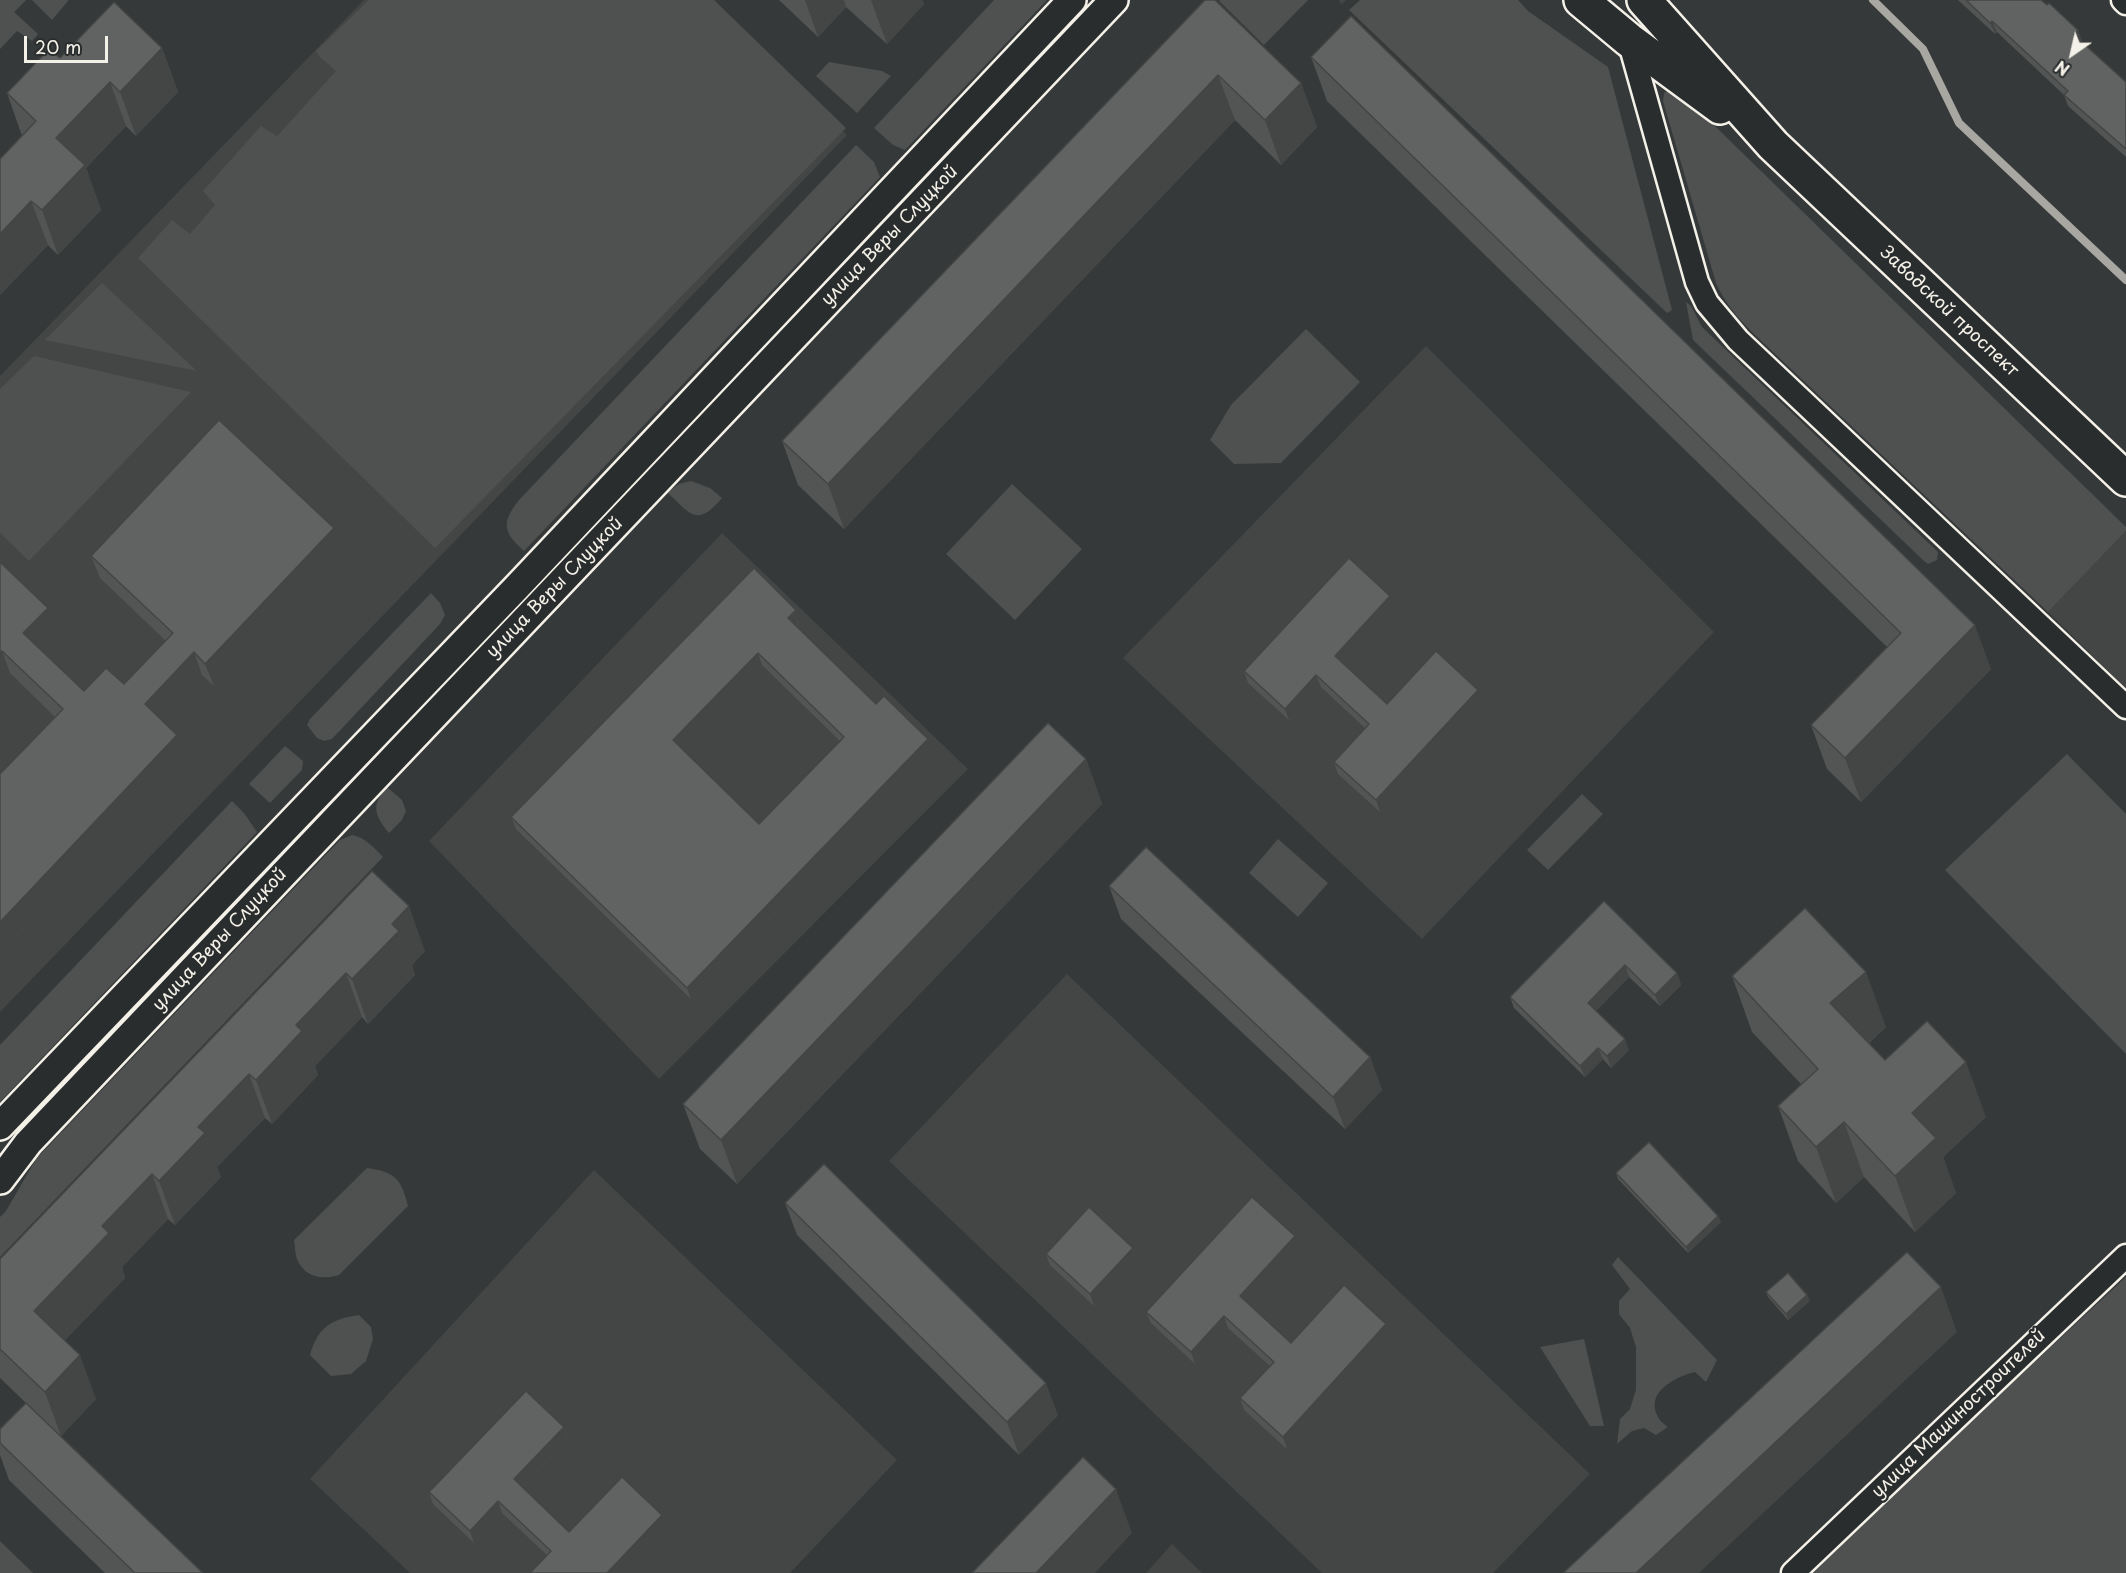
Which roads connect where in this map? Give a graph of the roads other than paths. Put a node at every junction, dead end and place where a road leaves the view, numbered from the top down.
1 (1072, 0) edge
2 (1114, 0) edge
3 (1581, 0) edge
4 (1644, 0) edge
5 (1629, 40) junction
6 (1773, 145) junction
7 (2126, 479) edge
8 (2126, 707) edge
9 (0, 1126) edge
10 (0, 1180) edge
11 (2126, 1256) edge
12 (1793, 1573) edge

1 - 9 street, улица Веры Слуцкой
2 - 10 street, улица Веры Слуцкой
3 - 5 main road, Заводской проспект
4 - 6 main road, Заводской проспект
5 - 6 main road, Заводской проспект
5 - 8 street
6 - 7 main road, Заводской проспект
11 - 12 street, улица Машиностроителей

